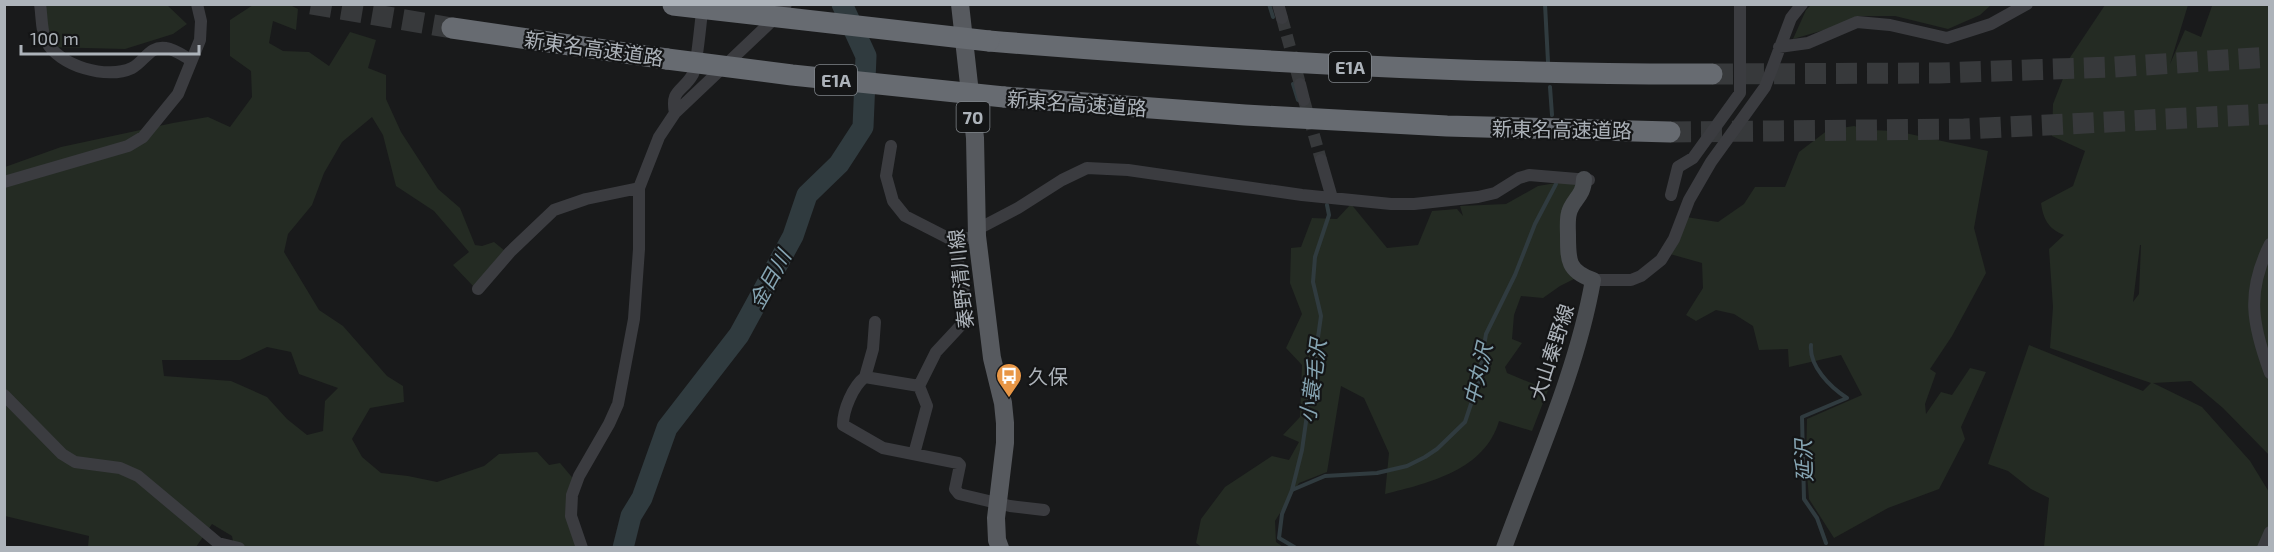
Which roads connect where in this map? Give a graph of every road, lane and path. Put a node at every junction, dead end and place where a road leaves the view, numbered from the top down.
1 (40, 4) edge
2 (197, 4) edge
3 (703, 4) edge
4 (786, 4) edge
5 (960, 4) edge
6 (1278, 4) edge
7 (1740, 4) edge
8 (1802, 4) edge
9 (2027, 4) edge
10 (672, 5) edge
11 (1281, 18) tunnel mouth
12 (452, 28) tunnel mouth
13 (1779, 46) junction
14 (191, 60) junction
15 (1712, 74) tunnel mouth
16 (1300, 84) tunnel mouth
17 (1304, 100) tunnel mouth
18 (675, 114) junction
19 (1670, 132) tunnel mouth
20 (891, 146) dead end
21 (1321, 160) tunnel mouth
22 (1586, 180) joint
23 (4, 182) edge
24 (639, 188) junction
25 (1671, 195) dead end
26 (1332, 198) junction
27 (976, 233) junction
28 (954, 241) junction
29 (2270, 244) edge
30 (1593, 280) junction
31 (478, 289) dead end
32 (874, 322) dead end
33 (2270, 373) edge
34 (864, 377) junction
35 (919, 386) junction
36 (4, 395) edge
37 (914, 454) junction
38 (998, 502) junction
39 (1044, 510) dead end
40 (2270, 532) edge
41 (218, 545) edge
42 (239, 548) edge
43 (582, 548) edge
44 (1000, 548) edge
45 (1504, 548) edge
46 (2263, 548) edge

1 - 14 street
2 - 14 street
3 - 18 street
4 - 18 street
5 - 27 main road, 秦野清川線 / 70
6 - 11 street
7 - 25 street
8 - 13 street
9 - 13 street
10 - 15 highway, E1A, bridge
12 - 19 highway, 新東名高速道路 / E1A, bridge
13 - 30 street
14 - 23 street
16 - 17 street
18 - 24 street
20 - 28 street
21 - 26 street
22 - 26 street
22 - 30 main road
24 - 31 street
24 - 43 street
26 - 27 street
27 - 28 street
27 - 38 main road, 秦野清川線 / 70
28 - 35 street
29 - 33 street
30 - 45 main road, 大山秦野線
32 - 34 street
34 - 35 street
34 - 37 street
35 - 37 street
36 - 41 street
37 - 38 street
38 - 39 street
38 - 44 main road, 秦野清川線 / 70
40 - 46 street
41 - 42 street

